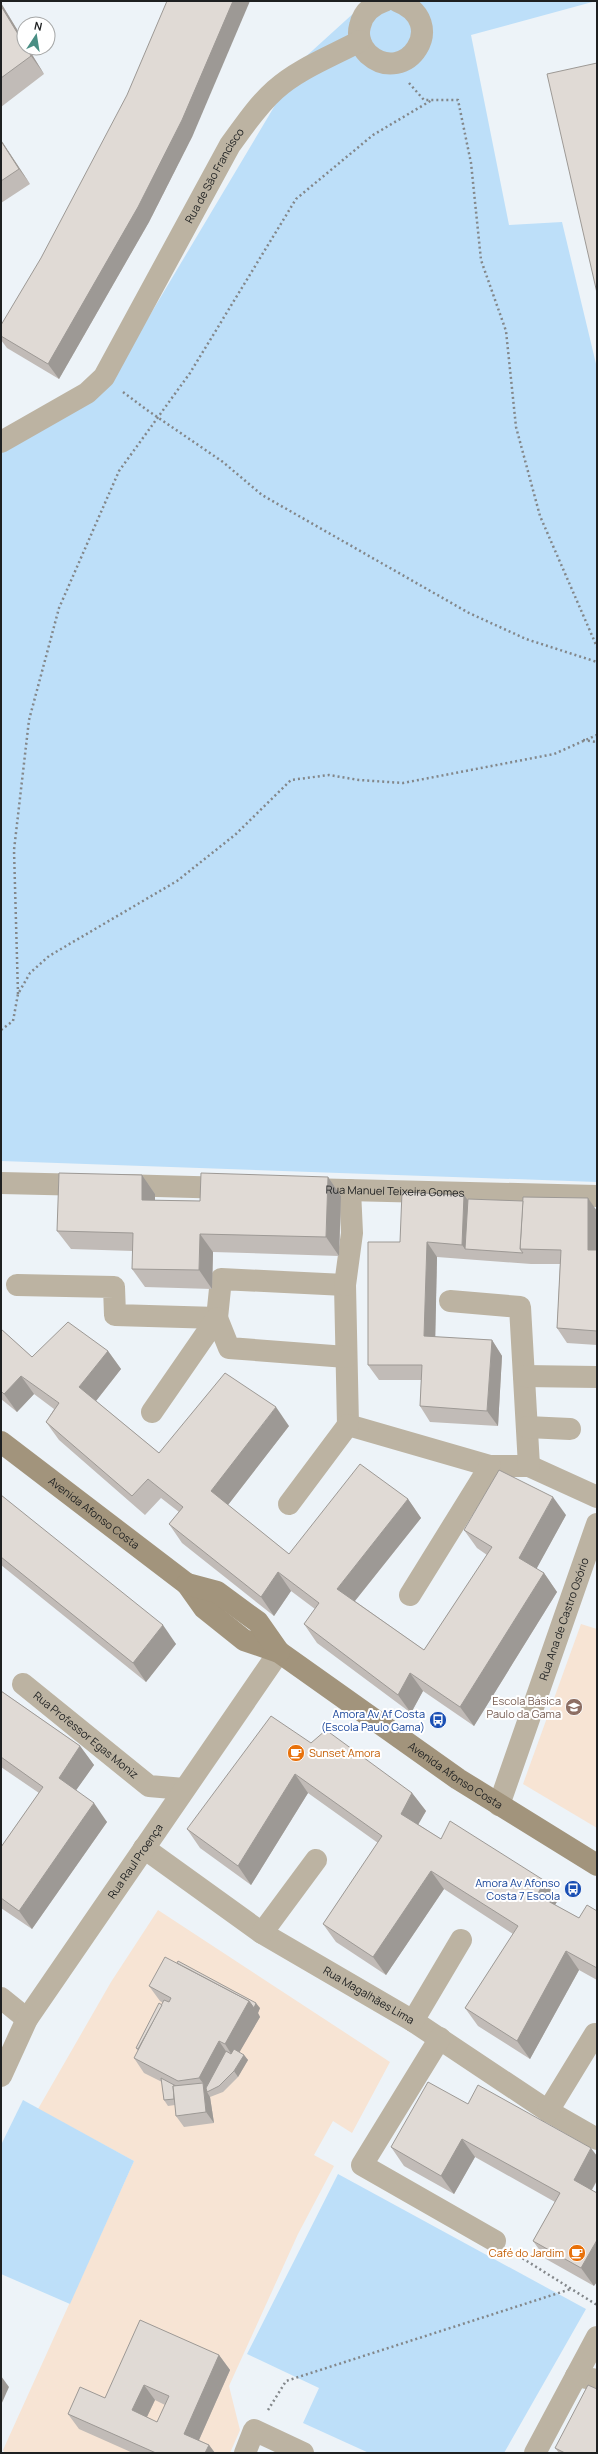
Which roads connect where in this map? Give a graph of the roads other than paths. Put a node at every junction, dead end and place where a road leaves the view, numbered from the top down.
1 (384, 1) edge
2 (397, 1) edge
3 (360, 41) junction
4 (1, 442) edge
5 (1, 1183) edge
6 (247, 1188) edge
7 (287, 1189) edge
8 (350, 1190) junction
9 (597, 1196) edge
10 (17, 1285) dead end
11 (345, 1285) junction
12 (450, 1301) dead end
13 (217, 1318) junction
14 (346, 1357) junction
15 (524, 1376) junction
16 (597, 1377) edge
17 (152, 1412) dead end
18 (348, 1425) junction
19 (527, 1428) junction
20 (570, 1429) dead end
21 (1, 1442) edge
22 (490, 1466) junction
23 (529, 1466) junction
24 (597, 1497) edge
25 (289, 1504) dead end
26 (597, 1524) edge
27 (410, 1595) dead end
28 (278, 1652) junction
29 (23, 1684) dead end
30 (184, 1789) junction
31 (499, 1805) junction
32 (144, 1848) junction
33 (316, 1860) dead end
34 (597, 1865) edge
35 (262, 1933) junction
36 (462, 1940) dead end
37 (1, 1998) edge
38 (27, 2019) junction
39 (413, 2021) junction
40 (595, 2034) dead end
41 (440, 2038) junction
42 (1, 2076) edge
43 (548, 2110) junction
44 (597, 2139) edge
45 (495, 2241) road end
46 (597, 2337) edge
47 (587, 2378) edge
48 (245, 2453) edge
49 (303, 2453) edge
50 (535, 2453) edge

1 - 3 street
2 - 3 street
3 - 4 street, Rua de São Francisco
5 - 6 street
7 - 8 street, Rua Manuel Teixeira Gomes
8 - 9 street, Rua Manuel Teixeira Gomes
8 - 11 street
10 - 13 street
11 - 13 street
11 - 14 street
12 - 15 street
13 - 14 street
13 - 17 street
14 - 18 street
15 - 16 street
15 - 19 street
18 - 22 street
18 - 25 street
19 - 20 street
19 - 23 street
21 - 28 main road, Avenida Afonso Costa
22 - 23 street
22 - 27 street
23 - 24 street
26 - 31 street, Rua Ana de Castro Osório
28 - 30 street, Rua Raul Proença
28 - 31 main road, Avenida Afonso Costa
29 - 30 street, Rua Professor Egas Moniz
30 - 32 street, Rua Raul Proença
31 - 34 main road, Avenida Afonso Costa
32 - 35 street, Rua Magalhães Lima
32 - 38 street, Rua Raul Proença
33 - 35 street
35 - 39 street, Rua Magalhães Lima
36 - 39 street
37 - 38 street
38 - 42 street, Rua Raul Proença
39 - 41 street, Rua Magalhães Lima
40 - 43 street
41 - 43 street, Rua Magalhães Lima
41 - 45 street
43 - 44 street, Rua Magalhães Lima
46 - 47 street
47 - 50 street
48 - 49 street

